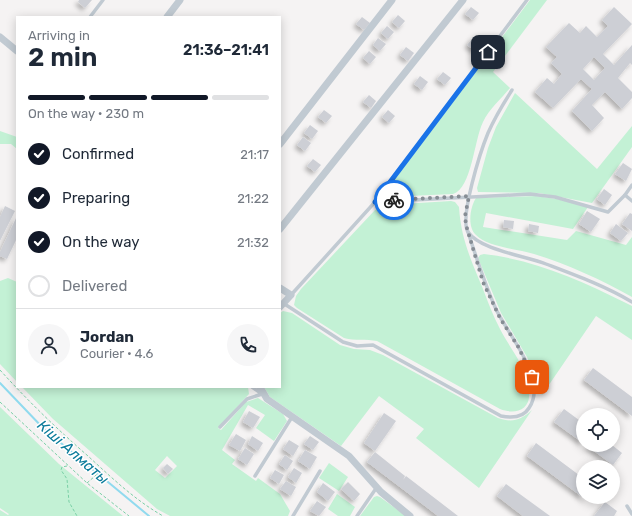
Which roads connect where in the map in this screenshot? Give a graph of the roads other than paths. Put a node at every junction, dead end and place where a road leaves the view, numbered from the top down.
1 (103, 0) edge
2 (180, 0) edge
3 (392, 0) edge
4 (463, 0) edge
5 (527, 0) edge
6 (91, 16) edge
7 (168, 16) edge
8 (1, 40) edge
9 (16, 50) edge
10 (512, 90) dead end
11 (281, 143) edge
12 (632, 185) edge
13 (625, 195) junction
14 (469, 196) junction
15 (632, 201) edge
16 (375, 202) junction
17 (281, 228) edge
18 (468, 232) junction
19 (281, 289) edge
20 (291, 295) junction
21 (632, 302) edge
22 (282, 305) edge
23 (261, 390) edge
24 (293, 416) junction
25 (220, 427) dead end
26 (320, 471) dead end
27 (255, 476) dead end
28 (377, 487) junction
29 (627, 506) dead end
30 (631, 514) edge
31 (293, 516) edge
32 (357, 516) edge
33 (410, 516) edge

1 - 6 lane
2 - 7 street
3 - 11 street
4 - 17 street
5 - 16 lane
8 - 9 street
10 - 14 lane
12 - 13 lane
13 - 14 lane
13 - 15 lane
14 - 16 lane
14 - 18 lane
16 - 20 lane
18 - 21 lane
18 - 22 lane
19 - 20 street
20 - 22 street
23 - 24 street
23 - 25 lane
24 - 27 lane
24 - 28 street
26 - 31 lane
28 - 32 lane
28 - 33 street
29 - 30 lane

